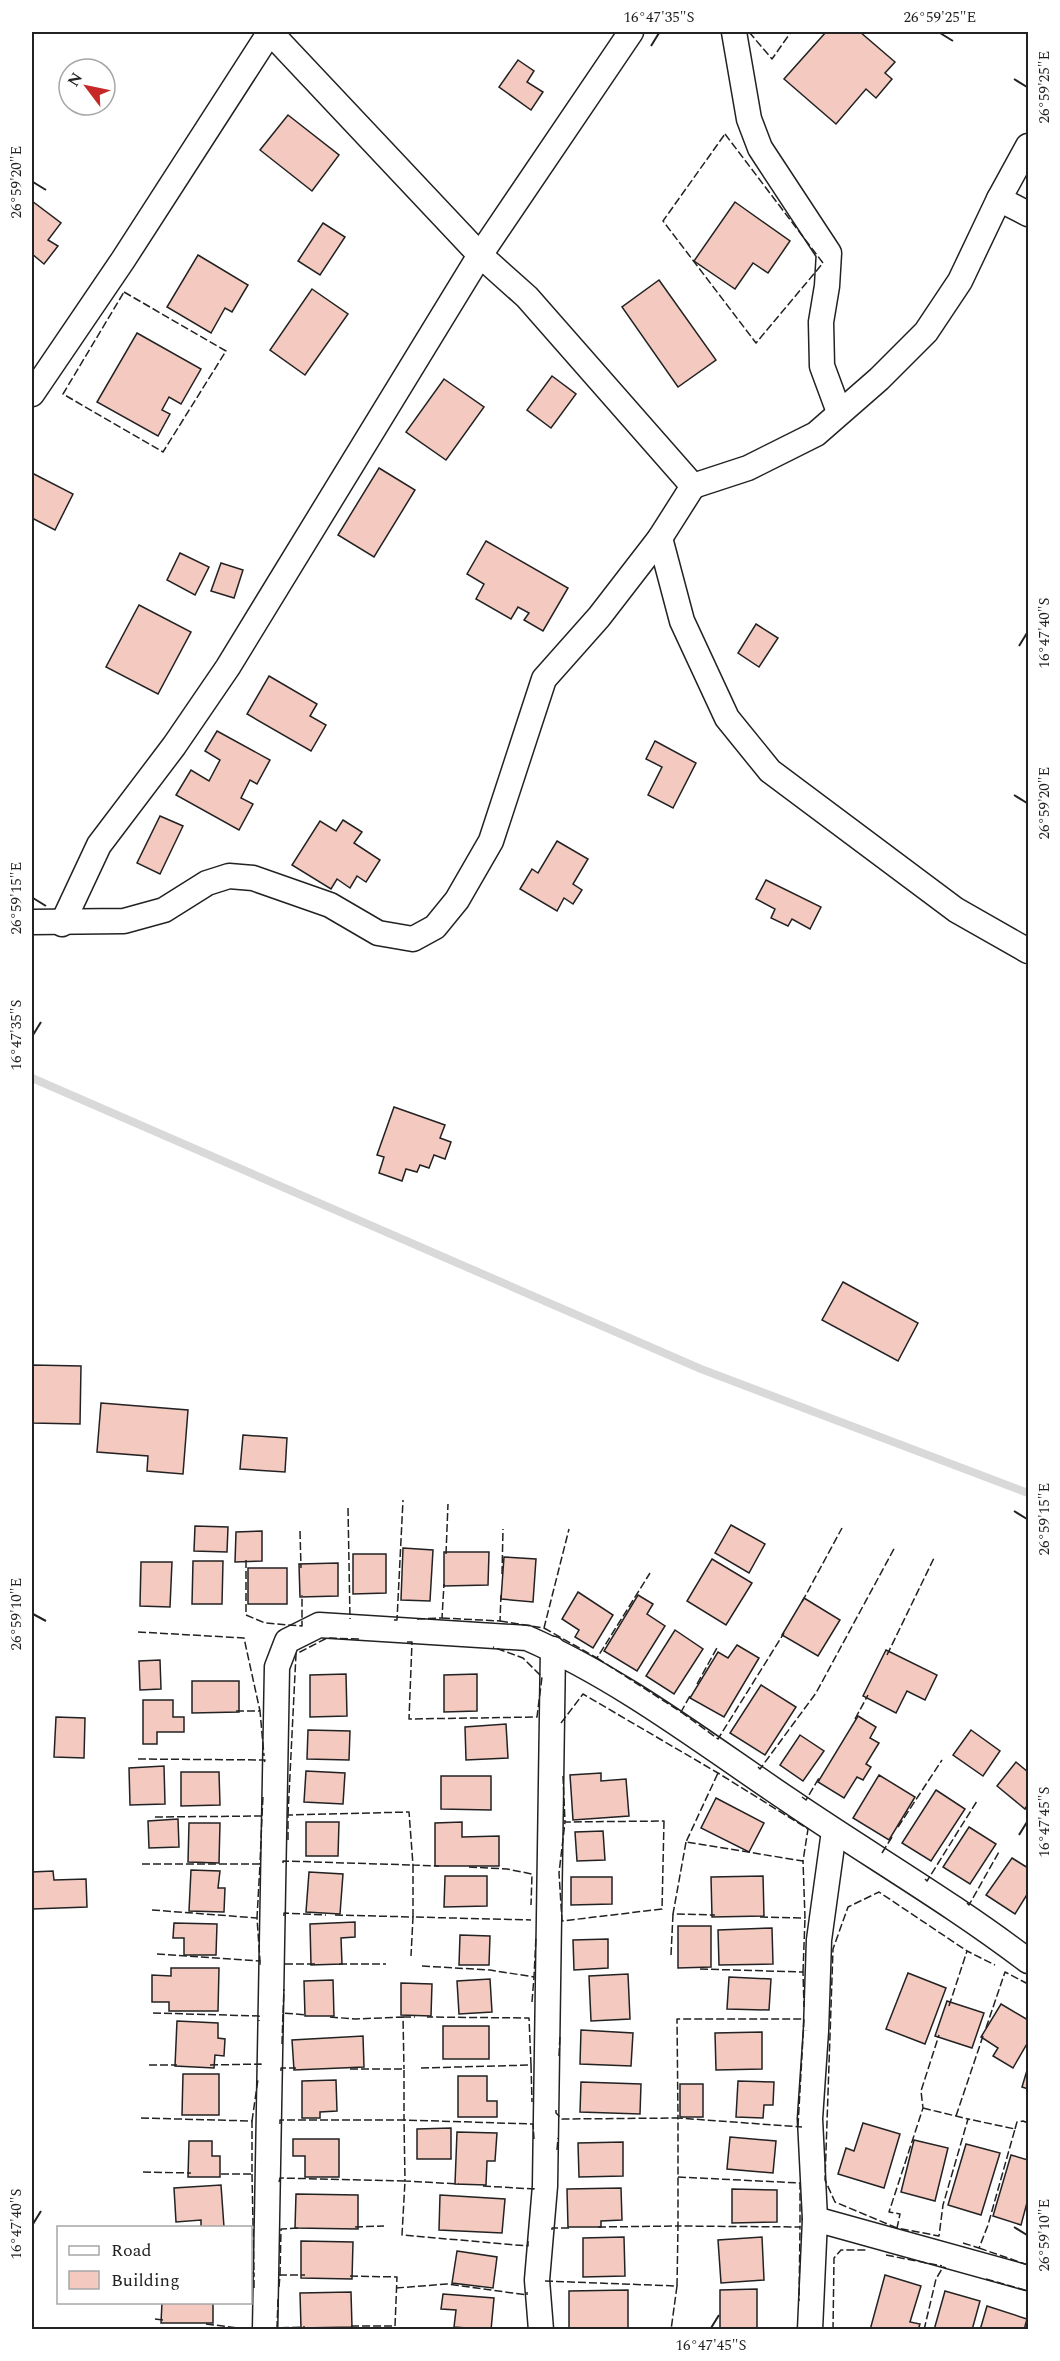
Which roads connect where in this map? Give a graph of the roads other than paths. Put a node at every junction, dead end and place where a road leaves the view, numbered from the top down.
1 (270, 32) edge
2 (631, 32) edge
3 (734, 32) edge
4 (1029, 146) edge
5 (999, 199) junction
6 (1029, 214) edge
7 (480, 255) junction
8 (32, 394) edge
9 (839, 412) junction
10 (693, 486) junction
11 (660, 538) junction
12 (32, 922) edge
13 (62, 924) junction
14 (1029, 951) edge
15 (553, 1649) junction
16 (834, 1831) junction
17 (1029, 1960) edge
18 (815, 2219) junction
19 (1029, 2278) edge
20 (265, 2330) edge
21 (541, 2330) edge
22 (810, 2330) edge

1 - 7 street
1 - 8 street
2 - 7 street
3 - 9 street
4 - 5 street
5 - 6 street
5 - 9 street
7 - 10 street
7 - 13 street
9 - 10 street
10 - 11 street
11 - 13 street
11 - 14 street
12 - 13 street
15 - 16 street
15 - 20 street
15 - 21 street
16 - 17 street
16 - 18 street
18 - 19 street
18 - 22 street

